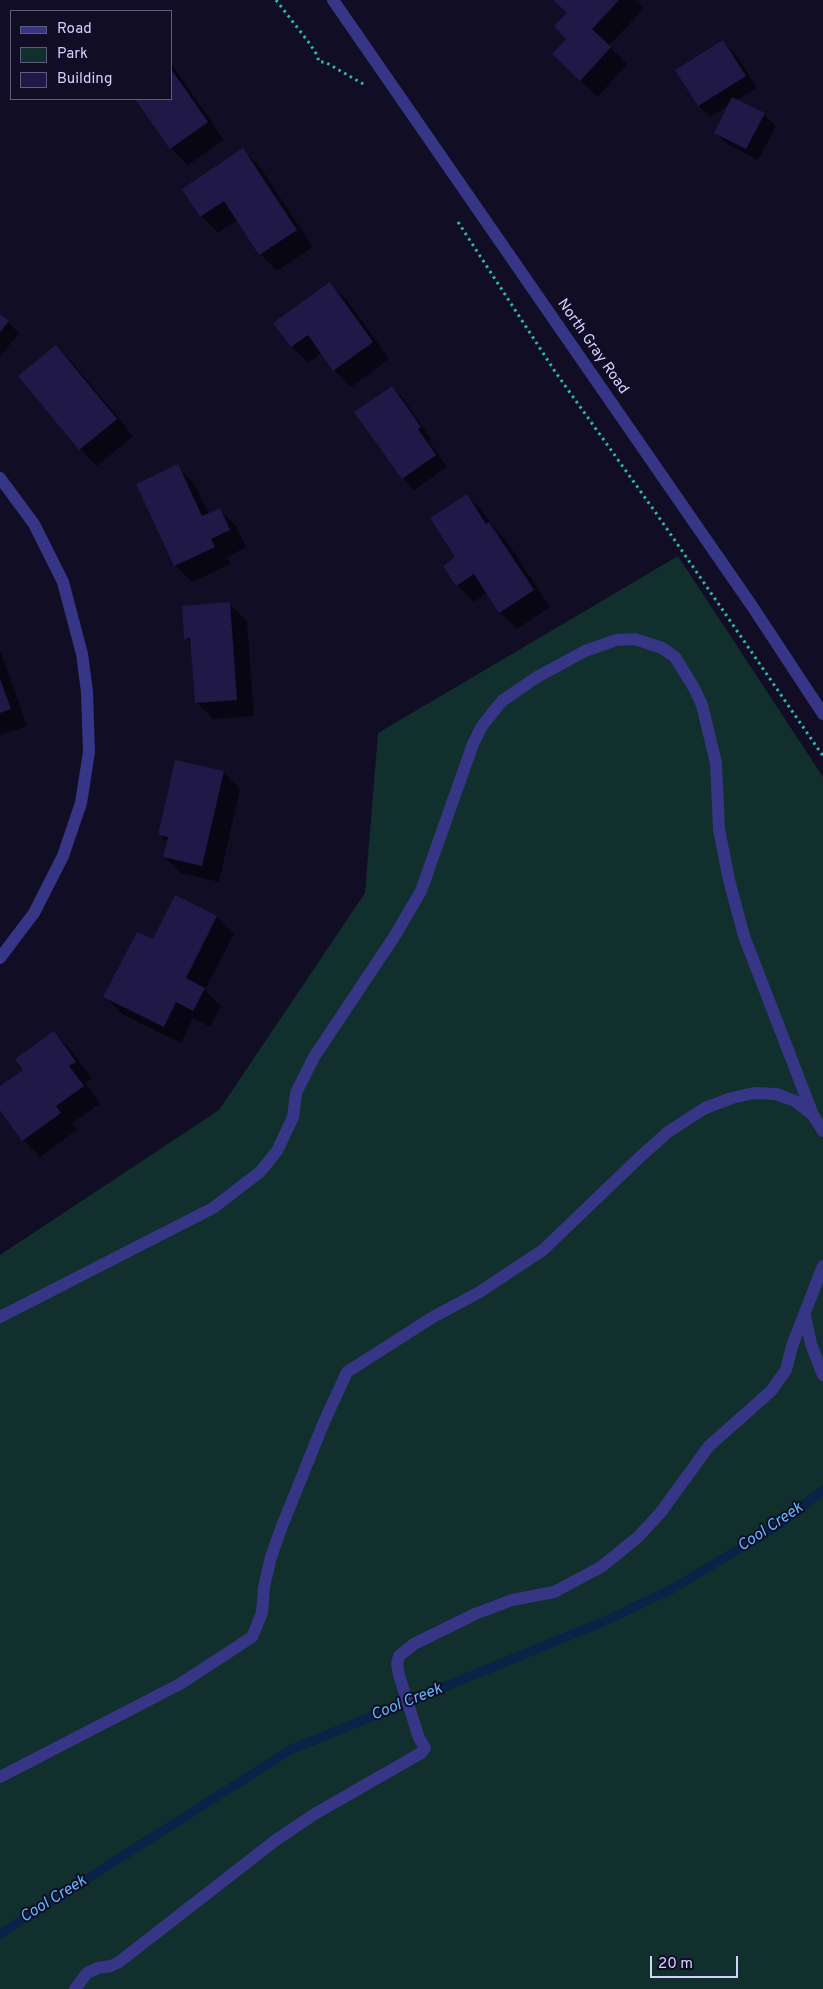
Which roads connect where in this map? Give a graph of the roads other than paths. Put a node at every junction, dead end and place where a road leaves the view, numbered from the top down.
1 (333, 0) edge
2 (0, 478) edge
3 (823, 714) edge
4 (0, 958) edge
5 (813, 1115) junction
6 (823, 1132) edge
7 (823, 1266) edge
8 (804, 1316) junction
9 (0, 1317) edge
10 (823, 1375) edge
11 (0, 1777) edge
12 (75, 1989) edge

1 - 3 street, North Gray Road
2 - 4 street
5 - 6 street
5 - 9 street
5 - 11 street
7 - 8 street
8 - 10 street
8 - 12 street

